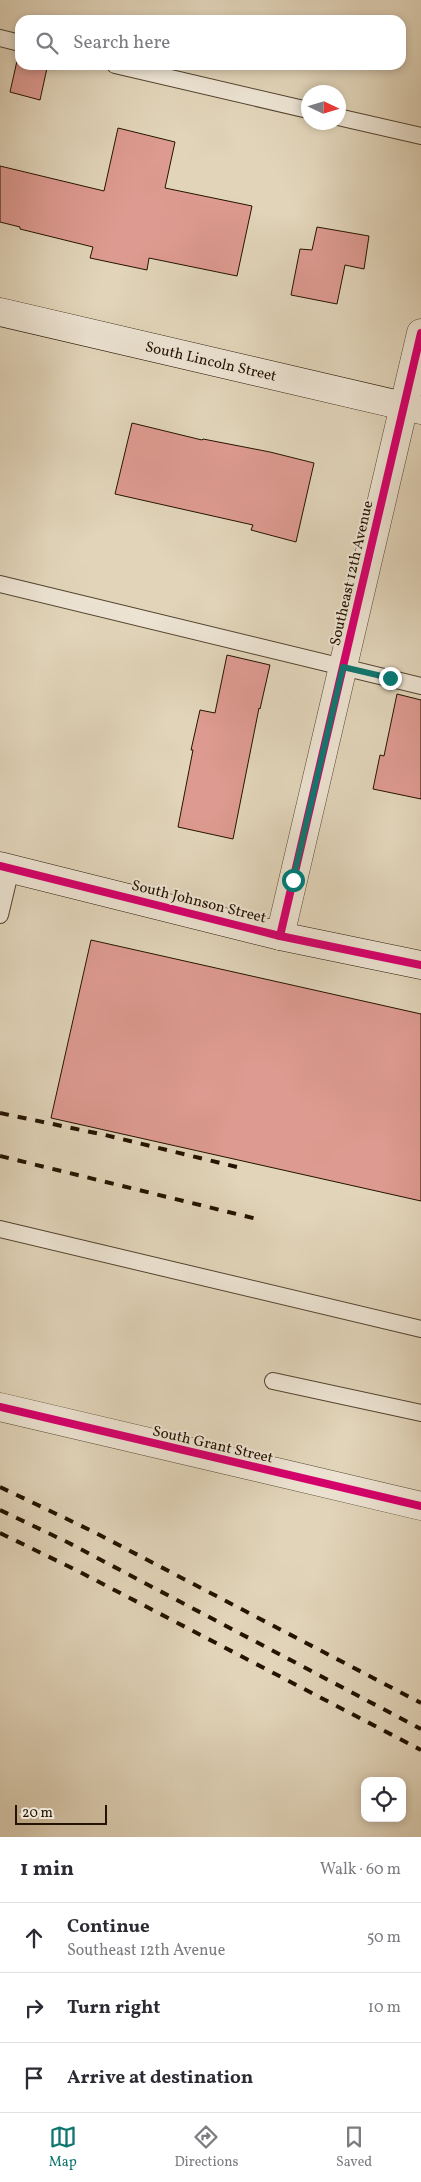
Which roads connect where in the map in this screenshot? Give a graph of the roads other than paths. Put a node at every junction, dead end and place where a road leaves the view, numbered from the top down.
1 (0, 38) edge
2 (15, 42) edge
3 (136, 70) edge
4 (301, 108) edge
5 (346, 119) edge
6 (421, 136) edge
7 (0, 312) edge
8 (421, 333) edge
9 (412, 408) edge
10 (0, 584) edge
11 (343, 667) junction
12 (421, 686) edge
13 (6, 867) edge
14 (0, 915) edge
15 (280, 936) junction
16 (421, 965) edge
17 (0, 1229) edge
18 (421, 1329) edge
19 (273, 1381) dead end
20 (0, 1407) edge
21 (421, 1413) edge
22 (421, 1506) edge

1 - 2 lane
3 - 4 lane
5 - 6 lane
7 - 9 street, South Lincoln Street
8 - 9 street, Southeast 12th Avenue
9 - 11 street, Southeast 12th Avenue
10 - 11 lane
11 - 12 lane
11 - 15 street, Southeast 12th Avenue
13 - 14 lane
13 - 15 street, South Johnson Street
15 - 16 street, South Johnson Street
17 - 18 lane
19 - 21 lane
20 - 22 street, South Grant Street

